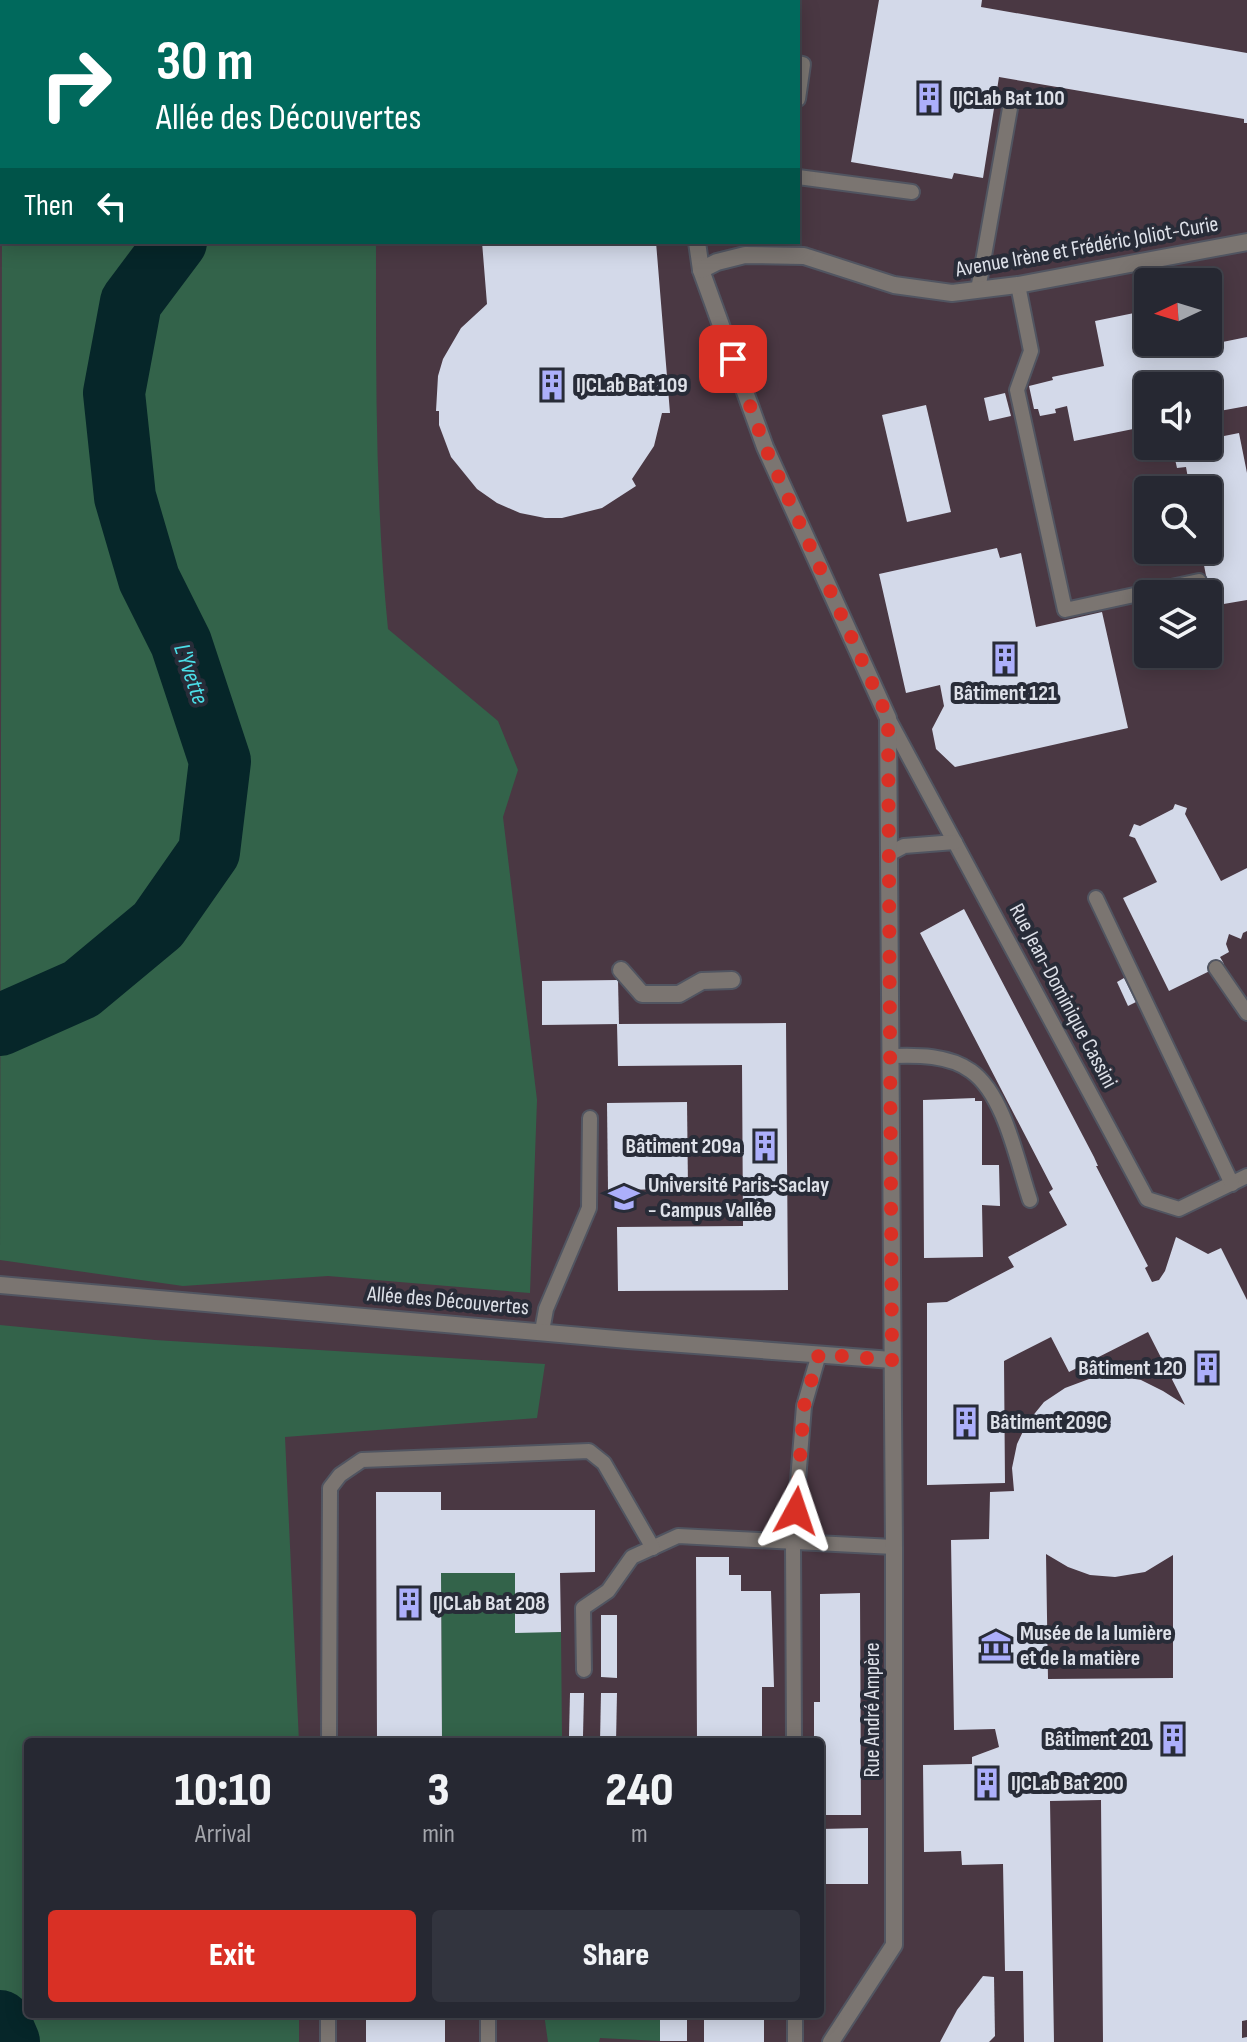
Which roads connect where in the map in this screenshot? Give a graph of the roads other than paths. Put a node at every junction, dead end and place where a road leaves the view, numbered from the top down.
1 (800, 63) edge
2 (800, 85) edge
3 (1012, 97) dead end
4 (800, 177) edge
5 (912, 192) dead end
6 (1247, 242) edge
7 (697, 244) edge
8 (701, 270) junction
9 (1018, 285) junction
10 (978, 290) junction
11 (1134, 595) edge
12 (888, 718) junction
13 (955, 842) junction
14 (889, 854) junction
15 (1096, 898) dead end
16 (1216, 968) dead end
17 (621, 970) dead end
18 (732, 980) dead end
19 (1247, 1013) edge
20 (892, 1056) junction
21 (590, 1118) dead end
22 (1247, 1176) edge
23 (1232, 1184) junction
24 (1030, 1200) dead end
25 (0, 1285) edge
26 (542, 1331) junction
27 (819, 1354) junction
28 (892, 1360) junction
29 (793, 1543) junction
30 (894, 1547) junction
31 (653, 1548) junction
32 (584, 1670) dead end
33 (329, 1738) edge
34 (794, 1738) edge
35 (328, 2018) edge
36 (488, 2018) edge
37 (795, 2018) edge
38 (328, 2042) edge
39 (488, 2042) edge
40 (795, 2042) edge
41 (831, 2042) edge

1 - 2 lane
3 - 10 lane
4 - 5 lane
6 - 9 street, Avenue Irène et Frédéric Joliot-Curie
7 - 8 street
8 - 10 street, Avenue Irène et Frédéric Joliot-Curie
8 - 12 street
9 - 10 street, Avenue Irène et Frédéric Joliot-Curie
9 - 11 lane
12 - 13 lane, Rue Jean-Dominique Cassini
12 - 14 street, Rue André Ampère
13 - 14 lane
13 - 23 lane, Rue Jean-Dominique Cassini
14 - 20 street, Rue André Ampère
15 - 23 lane
16 - 19 lane
17 - 18 street
20 - 24 lane
20 - 28 street, Rue André Ampère
21 - 26 lane
22 - 23 lane, Rue Jean-Dominique Cassini
25 - 26 street, Allée des Découvertes
26 - 27 street, Allée des Découvertes
27 - 28 street, Allée des Découvertes
27 - 29 lane
28 - 30 street, Rue André Ampère
29 - 30 lane
29 - 31 lane
29 - 34 lane
30 - 41 street, Rue André Ampère
31 - 32 lane
31 - 33 lane
35 - 38 lane
36 - 39 lane
37 - 40 lane

